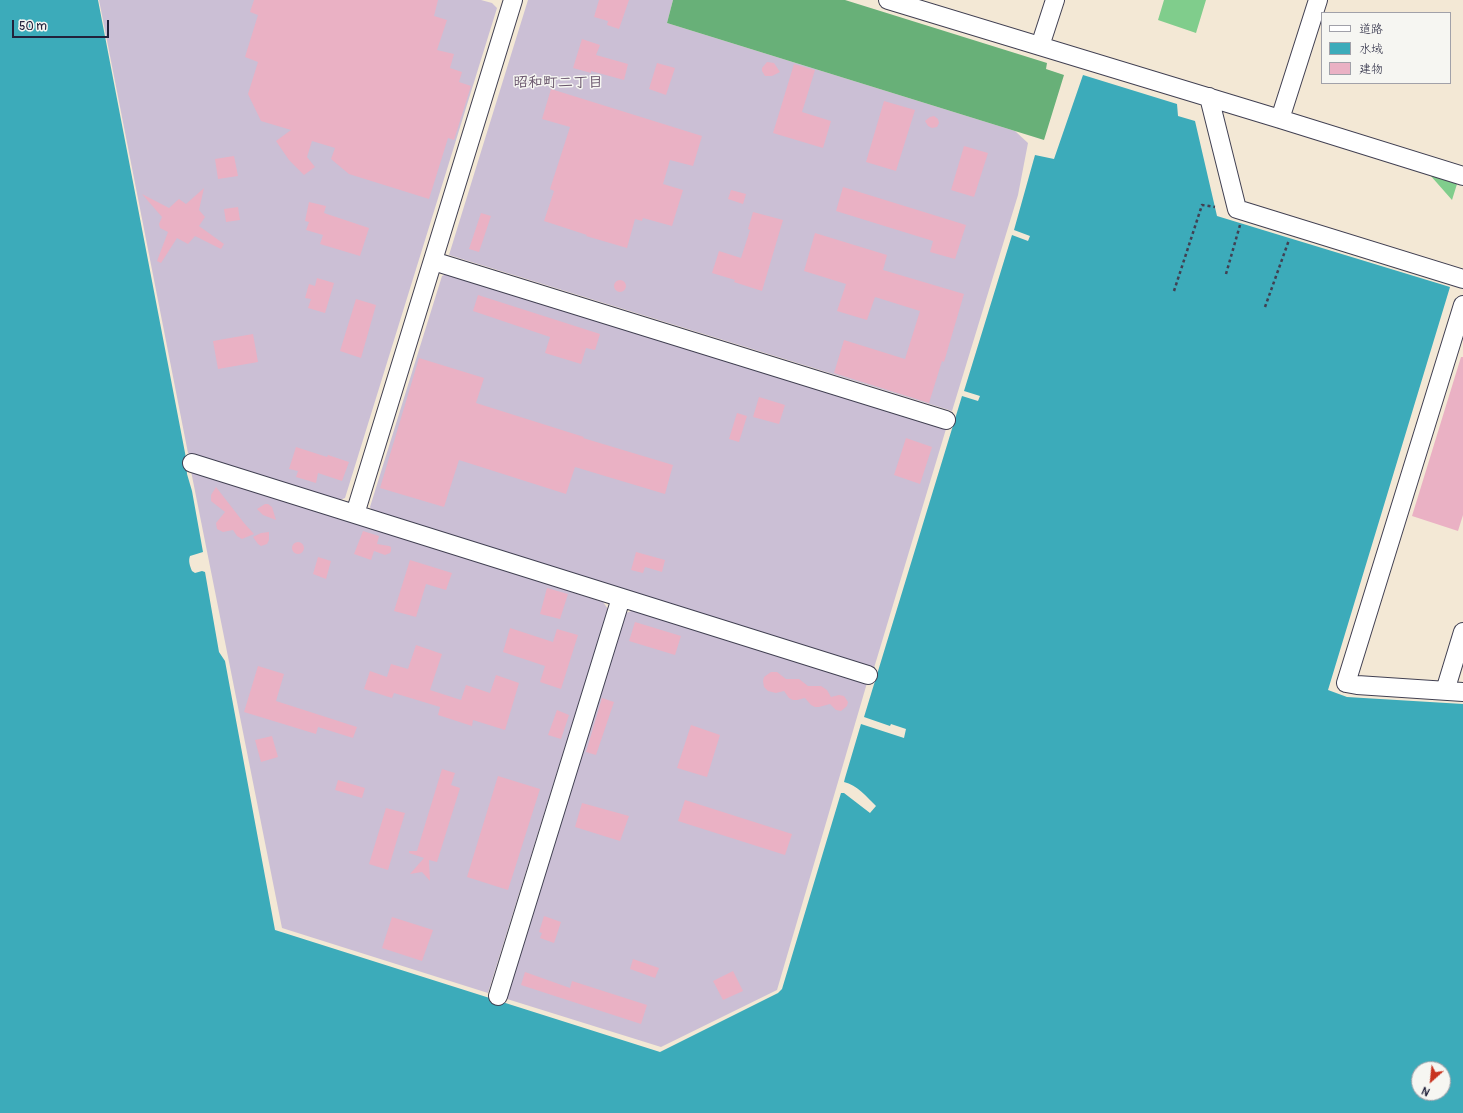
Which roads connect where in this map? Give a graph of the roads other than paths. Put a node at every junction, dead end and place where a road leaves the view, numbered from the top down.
1 (513, 0) edge
2 (888, 0) edge
3 (1055, 0) edge
4 (1318, 0) edge
5 (1040, 46) junction
6 (1208, 97) junction
7 (1280, 118) junction
8 (1463, 176) edge
9 (433, 261) junction
10 (1463, 279) edge
11 (1463, 305) edge
12 (946, 420) dead end
13 (192, 463) dead end
14 (356, 514) junction
15 (621, 598) junction
16 (1463, 632) edge
17 (868, 675) dead end
18 (1445, 691) junction
19 (1463, 692) edge
20 (498, 996) dead end

1 - 9 street
2 - 5 street
3 - 5 street
4 - 7 street
5 - 6 street
6 - 7 street
6 - 10 street
7 - 8 street
9 - 12 street
9 - 14 street
11 - 18 street
13 - 14 street
14 - 15 street
15 - 17 street
15 - 20 street
16 - 18 street
18 - 19 street

